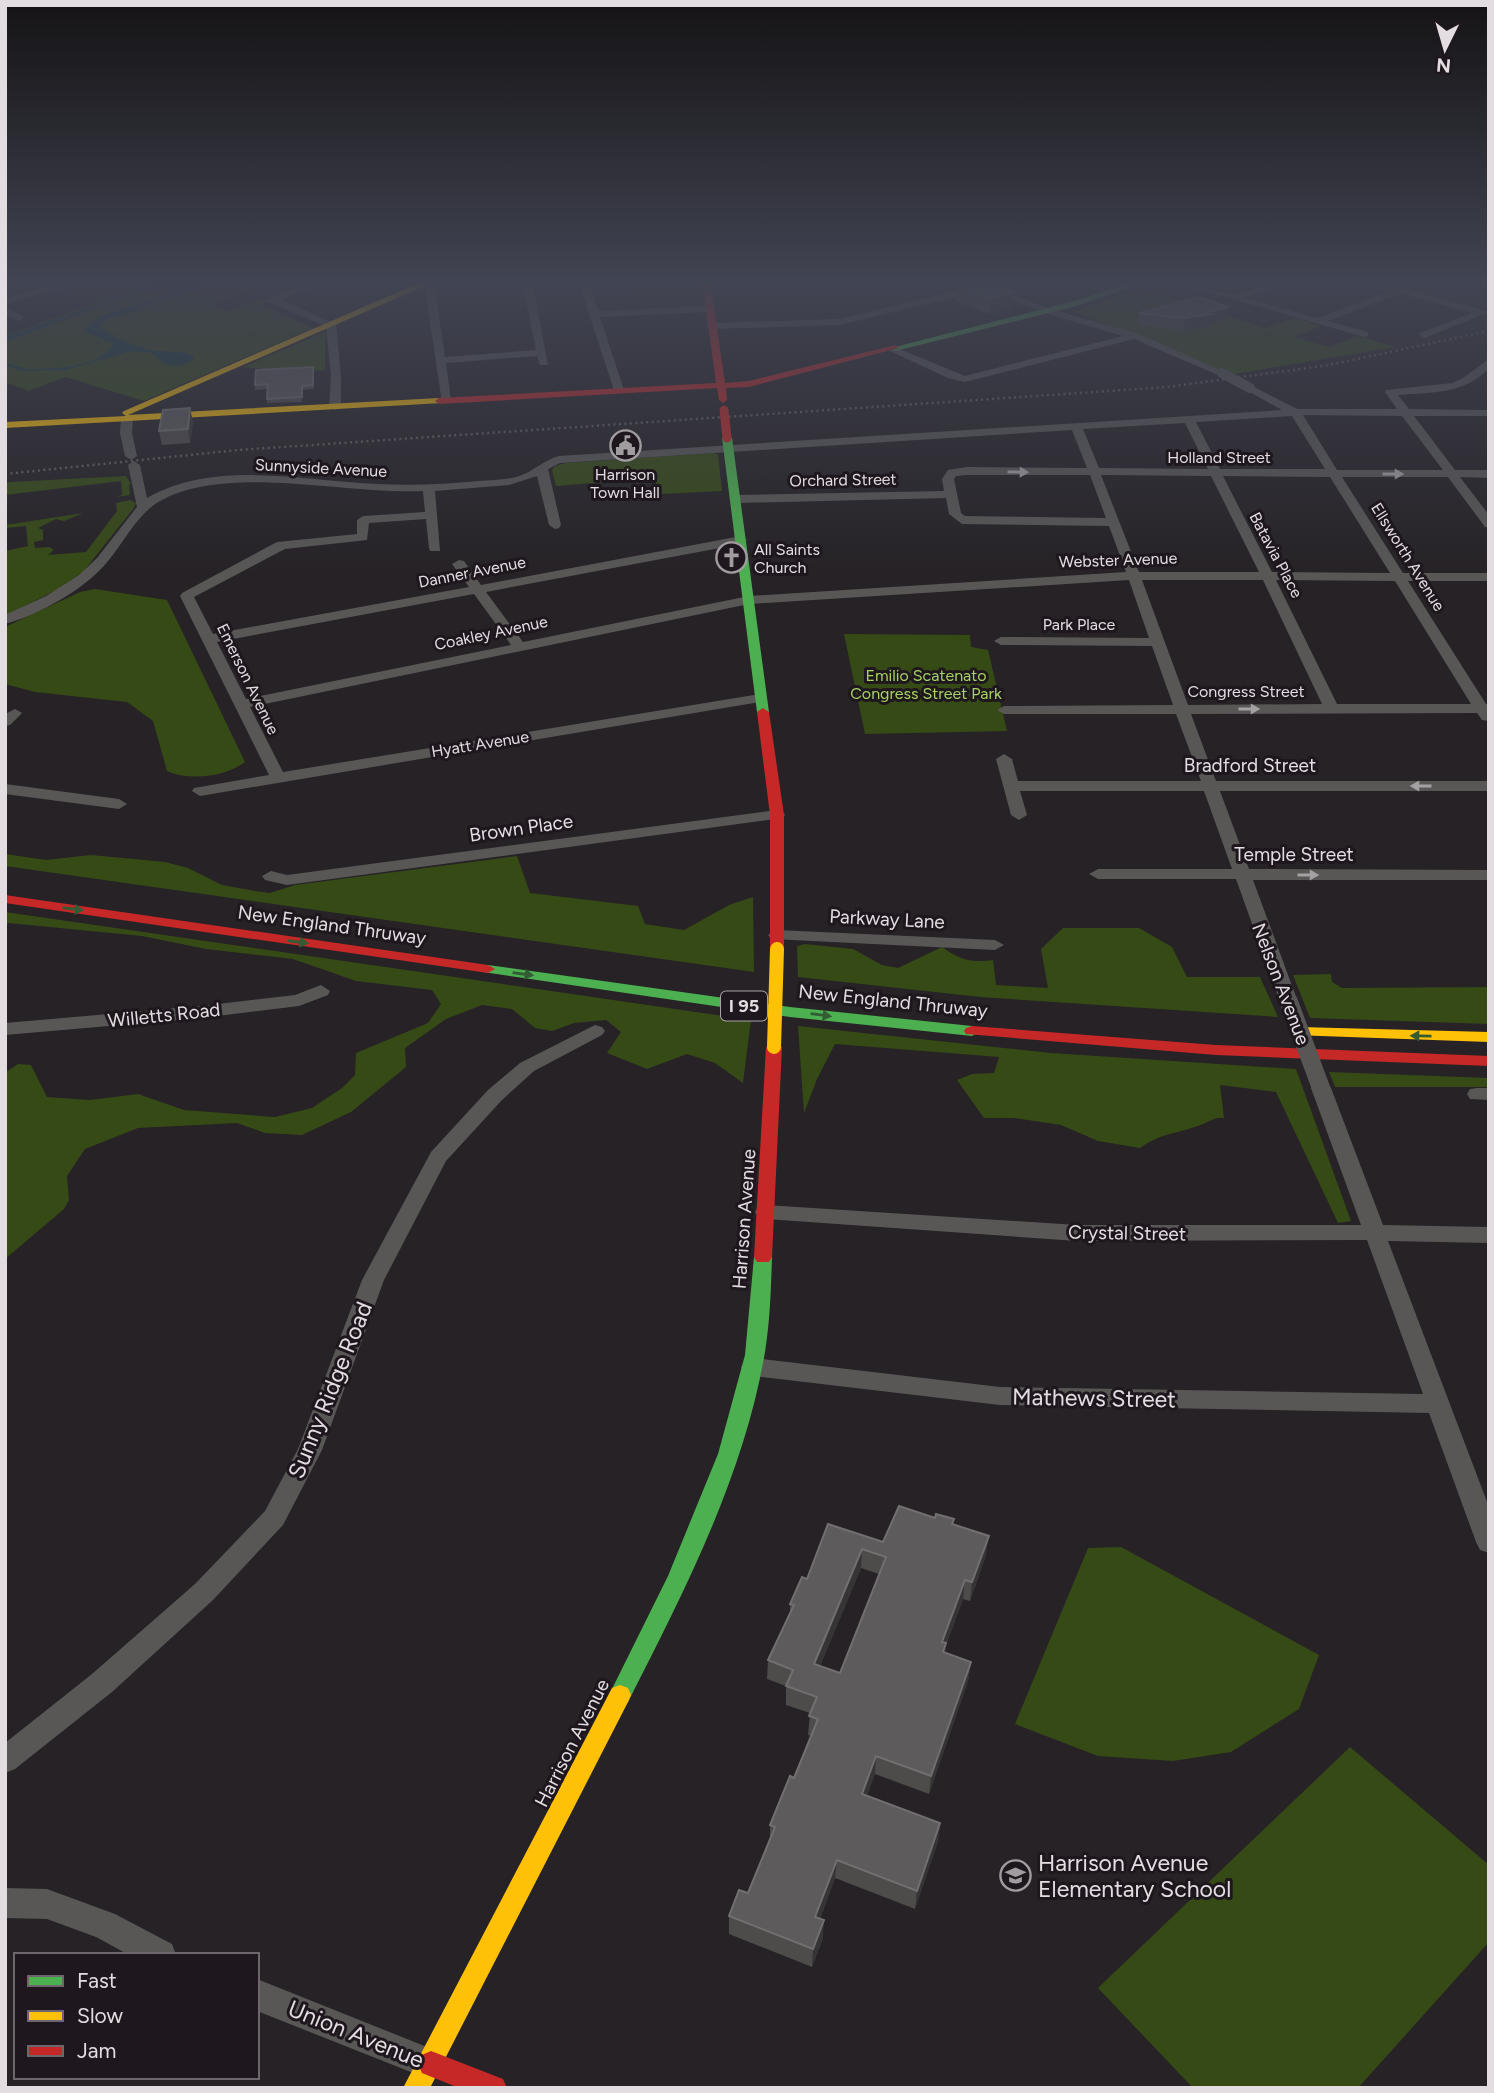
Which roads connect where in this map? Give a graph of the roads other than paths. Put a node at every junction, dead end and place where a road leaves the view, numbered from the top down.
1 (206, 378) edge
2 (336, 378) edge
3 (443, 378) edge
4 (615, 378) edge
5 (720, 378) edge
6 (778, 378) edge
7 (1231, 378) edge
8 (1472, 378) edge
9 (721, 385) junction
10 (619, 390) junction
11 (446, 400) junction
12 (335, 407) junction
13 (1295, 412) junction
14 (1407, 412) junction
15 (1489, 413) edge
16 (9, 418) edge
17 (127, 419) junction
18 (1189, 419) junction
19 (107, 420) junction
20 (1076, 426) junction
21 (727, 443) junction
22 (541, 467) junction
23 (1093, 473) junction
24 (1215, 473) junction
25 (1335, 473) junction
26 (1451, 474) junction
27 (1489, 474) edge
28 (429, 487) junction
29 (951, 494) junction
30 (736, 499) junction
31 (143, 507) junction
32 (432, 515) junction
33 (1114, 523) junction
34 (1489, 524) edge
35 (555, 525) dead end
36 (741, 540) junction
37 (435, 548) dead end
38 (459, 564) dead end
39 (1133, 576) junction
40 (1267, 576) junction
41 (1400, 576) junction
42 (1489, 577) edge
43 (478, 589) junction
44 (749, 600) junction
45 (5, 620) edge
46 (210, 639) junction
47 (1001, 641) dead end
48 (1157, 642) junction
49 (518, 645) junction
50 (760, 698) junction
51 (242, 704) junction
52 (1331, 708) junction
53 (1181, 709) junction
54 (1004, 710) dead end
55 (1486, 712) edge
56 (1004, 759) dead end
57 (278, 778) junction
58 (1011, 786) junction
59 (1208, 786) junction
60 (1489, 786) edge
61 (5, 789) edge
62 (200, 791) dead end
63 (118, 804) dead end
64 (777, 815) junction
65 (1019, 815) dead end
66 (1098, 874) dead end
67 (1489, 874) edge
68 (1240, 875) junction
69 (271, 876) dead end
70 (5, 899) edge
71 (777, 942) junction
72 (995, 945) dead end
73 (758, 985) dead end
74 (792, 989) dead end
75 (321, 991) dead end
76 (5, 1029) edge
77 (595, 1031) dead end
78 (1285, 1031) dead end
79 (1489, 1037) edge
80 (1489, 1061) edge
81 (766, 1212) junction
82 (1373, 1232) junction
83 (1489, 1235) edge
84 (753, 1367) junction
85 (1437, 1404) junction
86 (1489, 1542) edge
87 (5, 1760) edge
88 (5, 1903) edge
89 (157, 1953) edge
90 (259, 1996) edge
91 (423, 2076) edge
92 (494, 2088) edge

1 - 19 main road
2 - 12 street
3 - 11 street
4 - 10 street
5 - 9 main road, Harrison Avenue
6 - 9 main road
7 - 13 street, bridge
8 - 14 street
9 - 10 main road
9 - 21 main road, Harrison Avenue, bridge
10 - 11 main road
11 - 12 main road
12 - 17 main road
13 - 14 street, Sunnyside Avenue
13 - 18 street, Sunnyside Avenue
13 - 25 street, Ellsworth Avenue
14 - 15 street, Sunnyside Avenue
14 - 26 street
16 - 19 main road
17 - 19 main road
17 - 31 street
18 - 20 street, Sunnyside Avenue
18 - 24 street, Batavia Place
20 - 21 street, Sunnyside Avenue
20 - 23 street, Nelson Avenue
21 - 22 street, Sunnyside Avenue
21 - 30 main road, Harrison Avenue
22 - 28 street, Sunnyside Avenue
22 - 35 street
23 - 24 street, Holland Street
29 -> 23 street, Holland Street
23 - 33 street, Nelson Avenue
24 - 25 street, Holland Street
24 - 40 street, Batavia Place
25 -> 26 street, Holland Street
25 - 41 street, Ellsworth Avenue
26 - 27 street, Holland Street
26 - 34 street
28 - 31 street, Sunnyside Avenue
28 - 32 street
29 - 30 street, Orchard Street
29 - 33 street
30 - 36 main road, Harrison Avenue
31 - 45 street
32 - 37 street
32 - 46 street, Emerson Avenue
33 - 39 street, Nelson Avenue
36 - 43 street, Danner Avenue
36 - 44 main road, Harrison Avenue
38 - 43 street
39 - 40 street, Webster Avenue
39 - 44 street, Webster Avenue
39 - 48 street, Nelson Avenue
40 - 41 street, Webster Avenue
40 - 52 street, Batavia Place
41 - 42 street, Webster Avenue
41 - 55 street, Ellsworth Avenue
43 - 46 street, Danner Avenue
43 - 49 street
44 - 49 street, Coakley Avenue
44 - 50 main road, Harrison Avenue
46 - 51 street, Emerson Avenue
47 - 48 street, Park Place
48 - 53 street, Nelson Avenue
49 - 51 street, Coakley Avenue
50 - 57 street, Hyatt Avenue
50 - 64 main road, Harrison Avenue
51 - 57 street, Emerson Avenue
53 -> 52 street, Congress Street
52 - 55 street, Congress Street
53 - 54 street, Congress Street
53 - 59 street, Nelson Avenue
56 - 58 street
57 - 62 street, Hyatt Avenue
58 - 59 street, Bradford Street
58 - 65 street
60 -> 59 street, Bradford Street
59 - 68 street, Nelson Avenue
61 - 63 street
64 - 69 street, Brown Place
64 - 71 main road, Harrison Avenue
66 - 68 street, Temple Street
68 -> 67 street, Temple Street
68 - 82 street, Nelson Avenue, bridge
70 -> 80 main road, New England Thruway / I 95
71 - 72 street, Parkway Lane
71 - 81 main road, Harrison Avenue, bridge
73 - 74 main road, New England Thruway / I 95
75 - 76 street, Willetts Road
77 - 87 street, Sunny Ridge Road
79 -> 78 main road
81 - 82 street, Crystal Street
81 - 84 main road, Harrison Avenue
82 - 83 street, Crystal Street
82 - 85 street, Nelson Avenue
84 - 85 street, Mathews Street
84 - 91 main road, Harrison Avenue
85 - 86 street, Nelson Avenue
88 - 89 street
90 - 91 street, Union Avenue
91 - 92 main road, Union Avenue

